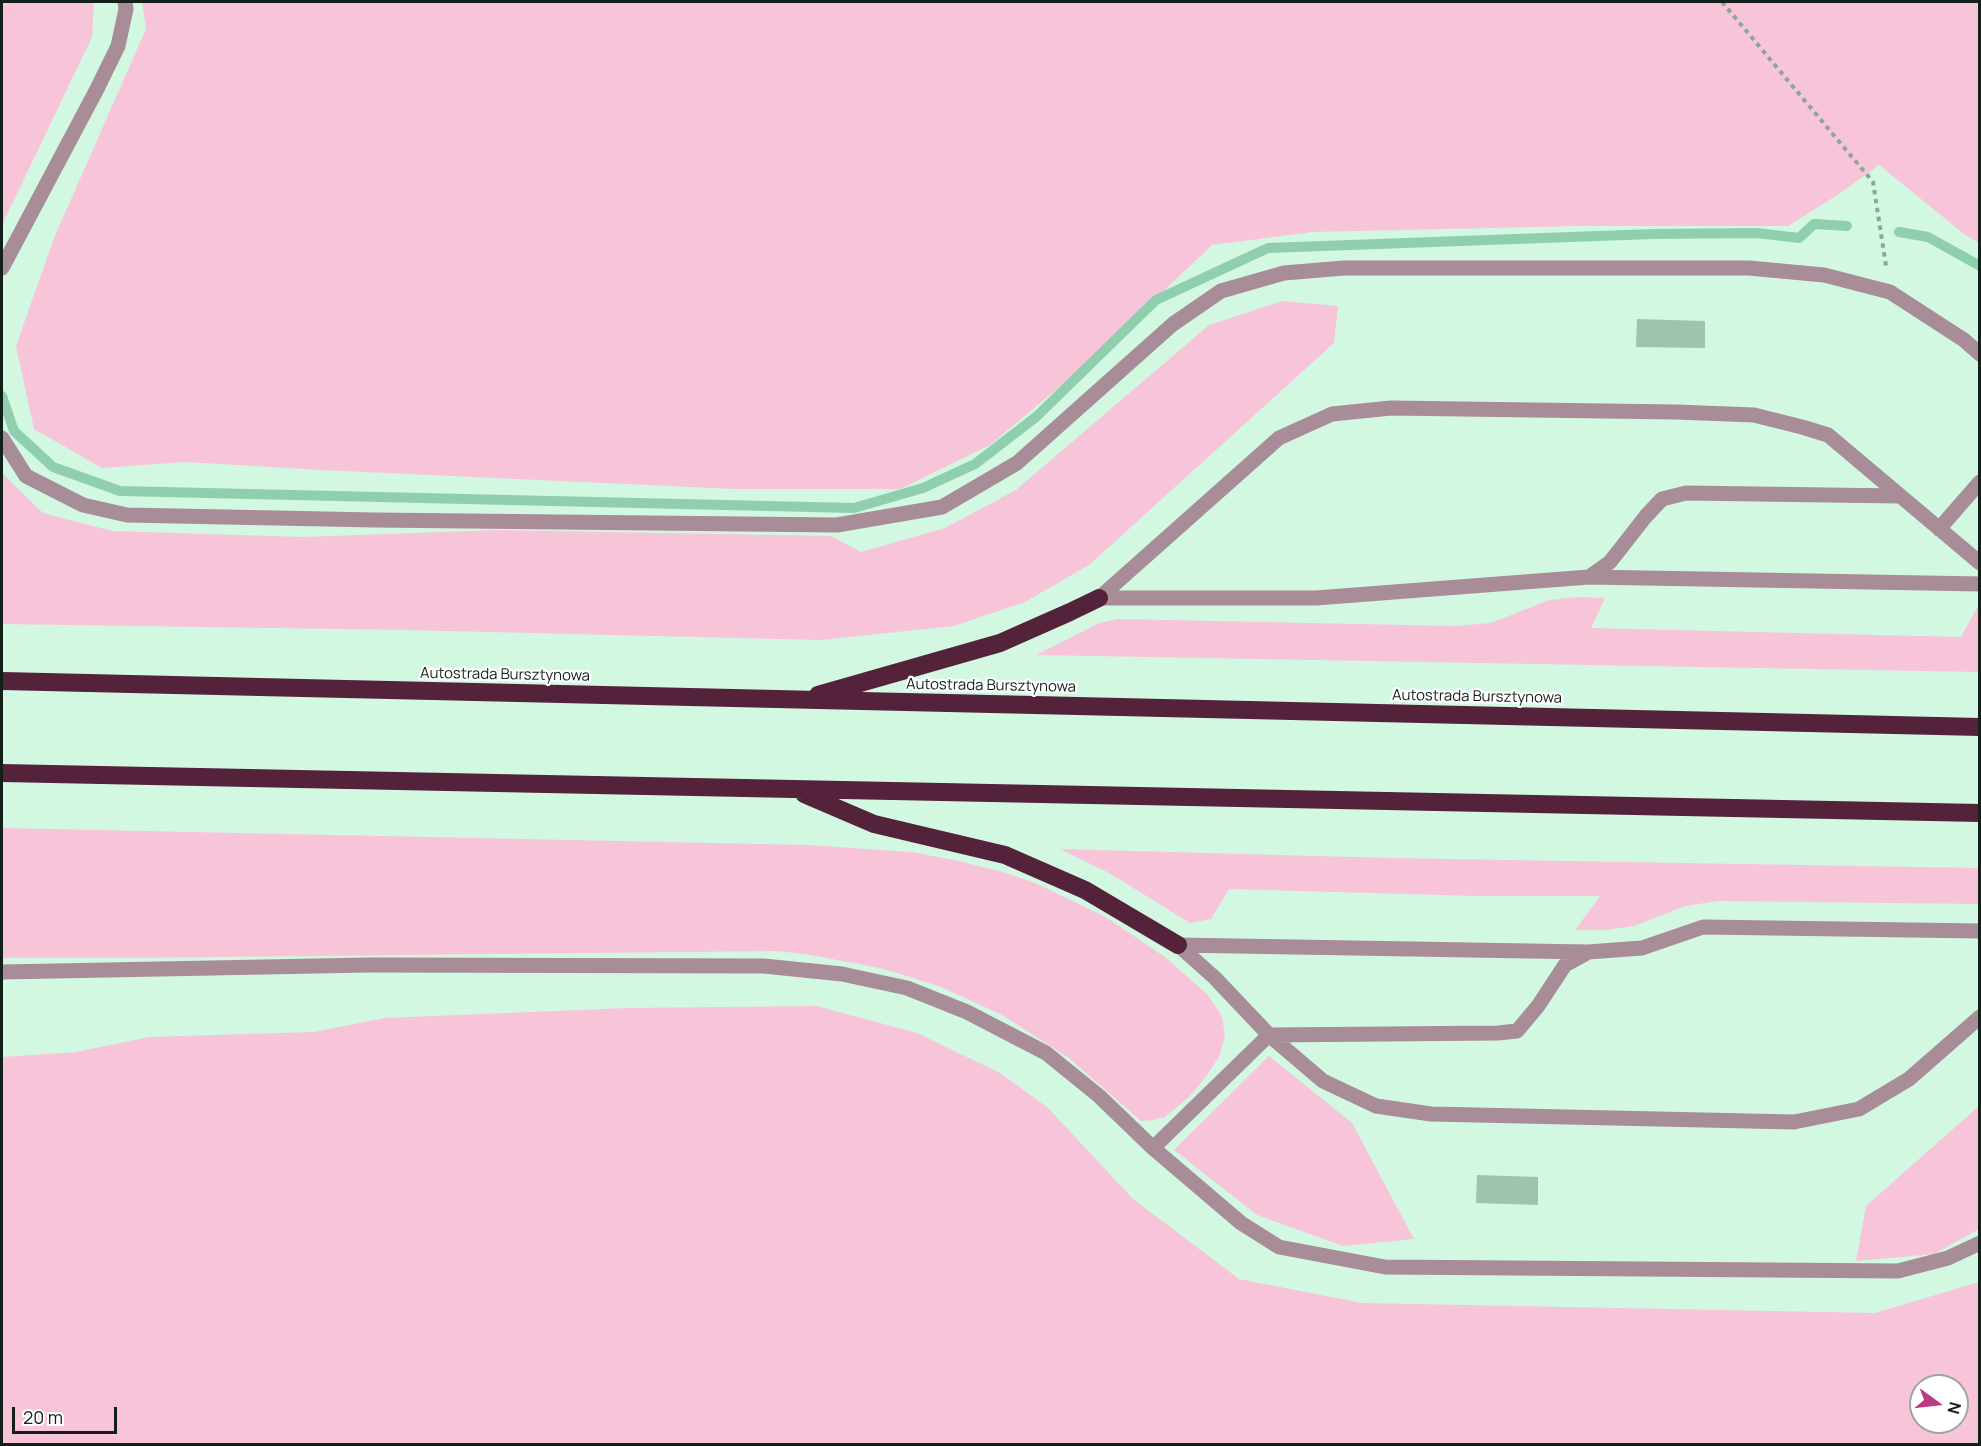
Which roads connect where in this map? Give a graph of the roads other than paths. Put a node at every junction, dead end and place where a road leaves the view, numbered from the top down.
1 (125, 2) edge
2 (2, 268) edge
3 (1980, 354) edge
4 (2, 438) edge
5 (1980, 482) edge
6 (1899, 496) junction
7 (1939, 529) junction
8 (1980, 563) edge
9 (1589, 577) junction
10 (1980, 584) edge
11 (1099, 598) junction
12 (2, 681) edge
13 (802, 700) junction
14 (1980, 727) edge
15 (2, 773) edge
16 (794, 790) junction
17 (1980, 813) edge
18 (1980, 931) edge
19 (1178, 945) junction
20 (1588, 952) junction
21 (2, 972) edge
22 (1980, 1017) edge
23 (1269, 1035) junction
24 (1154, 1148) junction
25 (1980, 1243) edge

1 - 2 lane
3 - 4 lane
5 - 7 lane
6 - 7 lane
6 - 9 lane
6 - 11 lane
7 - 8 lane
9 - 10 lane
9 - 11 lane
11 - 13 highway
12 - 13 highway, Autostrada Bursztynowa
13 - 14 highway, Autostrada Bursztynowa
15 - 16 highway
16 - 17 highway
16 - 19 highway
18 - 20 lane
19 - 20 lane
19 - 23 lane
20 - 23 lane
21 - 24 lane
22 - 23 lane
23 - 24 lane
24 - 25 lane

